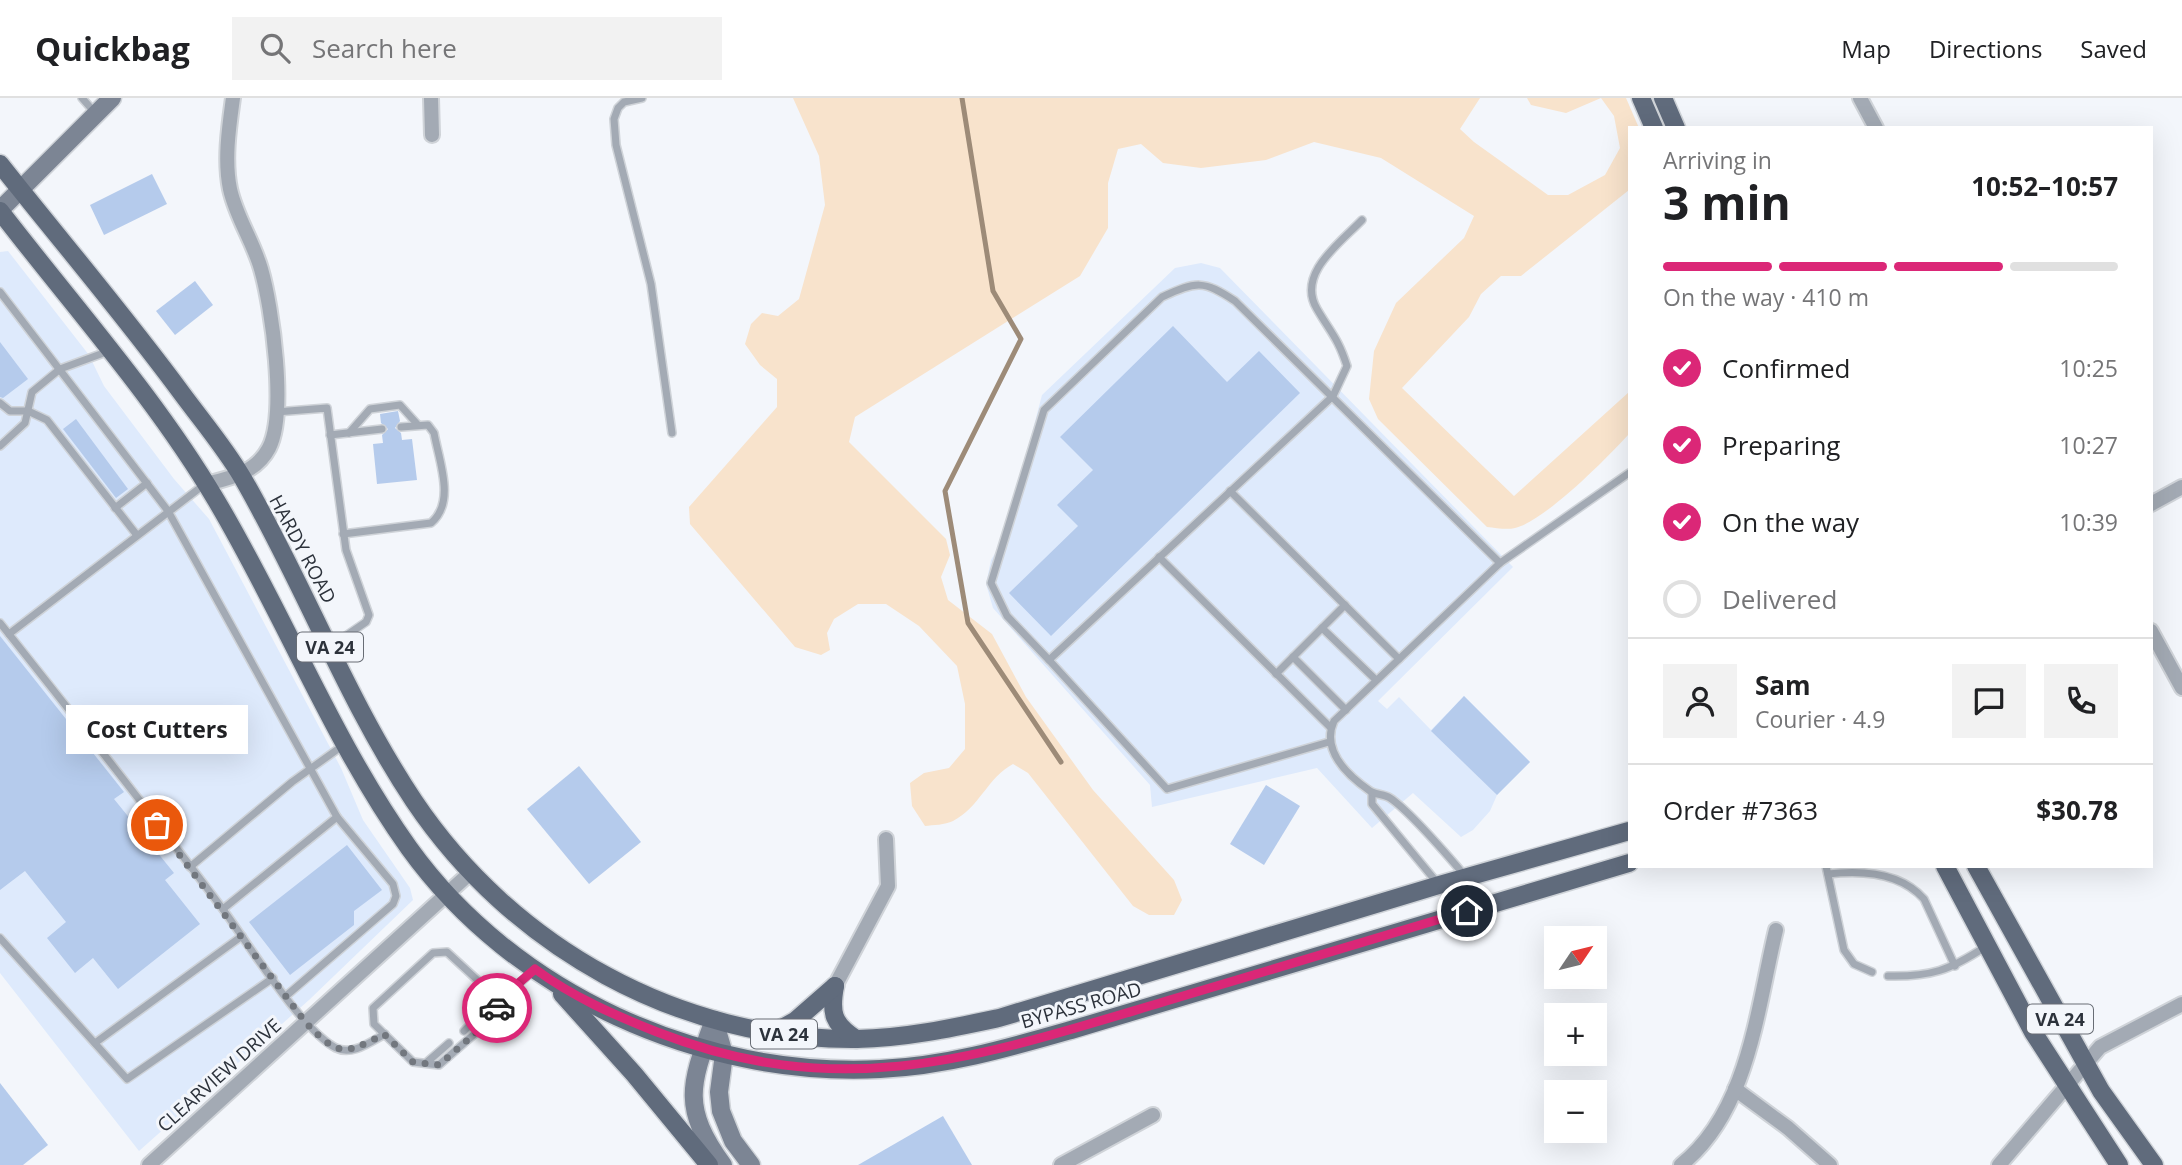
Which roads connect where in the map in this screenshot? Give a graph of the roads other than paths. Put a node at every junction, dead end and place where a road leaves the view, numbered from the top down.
1 (82, 98) edge
2 (112, 98) edge
3 (233, 98) edge
4 (431, 98) edge
5 (642, 98) edge
6 (1641, 98) edge
7 (1663, 98) edge
8 (1860, 98) edge
9 (96, 114) junction
10 (1653, 126) edge
11 (1675, 126) edge
12 (1875, 126) edge
13 (432, 135) dead end
14 (0, 164) edge
15 (20, 189) junction
16 (0, 211) edge
17 (1362, 220) dead end
18 (0, 292) edge
19 (109, 351) junction
20 (60, 369) junction
21 (1333, 396) junction
22 (0, 403) edge
23 (28, 411) junction
24 (275, 412) junction
25 (418, 425) junction
26 (401, 427) dead end
27 (382, 429) dead end
28 (349, 433) junction
29 (672, 433) dead end
30 (330, 435) junction
31 (0, 446) edge
32 (1628, 473) edge
33 (241, 475) junction
34 (148, 483) junction
35 (206, 484) junction
36 (2182, 487) edge
37 (1230, 491) junction
38 (2153, 503) edge
39 (115, 508) junction
40 (168, 511) junction
41 (136, 534) junction
42 (344, 534) junction
43 (1159, 557) junction
44 (1500, 563) junction
45 (1345, 605) junction
46 (0, 623) edge
47 (1322, 628) junction
48 (9, 634) junction
49 (2153, 635) edge
50 (330, 647) junction
51 (1293, 657) junction
52 (1399, 659) junction
53 (1049, 660) junction
54 (1276, 674) junction
55 (1376, 680) junction
56 (2182, 688) edge
57 (1346, 710) junction
58 (1331, 728) junction
59 (1329, 742) junction
60 (346, 743) junction
61 (311, 767) junction
62 (1372, 793) junction
63 (337, 817) junction
64 (1628, 831) edge
65 (887, 839) dead end
66 (1628, 863) edge
67 (190, 867) junction
68 (1946, 868) edge
69 (1977, 868) edge
70 (1827, 870) edge
71 (470, 873) junction
72 (1466, 877) junction
73 (1439, 885) junction
74 (448, 895) junction
75 (223, 909) junction
76 (1467, 911) junction
77 (1776, 930) dead end
78 (242, 936) junction
79 (0, 938) edge
80 (1987, 946) junction
81 (1955, 966) junction
82 (1872, 972) dead end
83 (540, 973) junction
84 (1888, 976) dead end
85 (273, 978) junction
86 (835, 986) junction
87 (286, 996) junction
88 (499, 1000) junction
89 (2182, 1004) edge
90 (714, 1020) junction
91 (306, 1023) junction
92 (481, 1028) junction
93 (464, 1031) dead end
94 (773, 1032) junction
95 (384, 1034) junction
96 (856, 1039) junction
97 (95, 1043) junction
98 (449, 1043) dead end
99 (704, 1048) junction
100 (724, 1054) junction
101 (2085, 1062) junction
102 (426, 1063) junction
103 (2066, 1084) junction
104 (1735, 1089) junction
105 (1153, 1115) dead end
106 (149, 1165) edge
107 (709, 1165) edge
108 (723, 1165) edge
109 (751, 1165) edge
110 (1061, 1165) edge
111 (1681, 1165) edge
112 (1830, 1165) edge
113 (1999, 1165) edge
114 (2119, 1165) edge
115 (2154, 1165) edge

1 - 9 lane
2 - 9 main road
3 - 24 street
4 - 13 street
5 - 29 lane
6 - 10 main road
7 - 11 main road
8 - 12 street
9 - 15 main road
14 - 15 main road, HARDY ROAD / VA 24
15 - 16 main road
15 - 33 main road, HARDY ROAD / VA 24
16 - 19 main road, VA 24
17 - 21 lane
18 - 20 lane
19 - 20 lane
19 - 35 main road, VA 24
20 - 23 lane
20 - 34 lane
21 - 37 lane
21 - 44 lane
21 - 53 lane
22 - 23 lane
23 - 31 lane
23 - 39 lane
24 - 30 lane
24 - 33 street
25 - 26 lane
25 - 28 lane
25 - 42 lane
27 - 28 lane
28 - 30 lane
30 - 42 lane
32 - 44 lane
33 - 35 street
33 - 50 main road, HARDY ROAD / VA 24
34 - 39 lane
34 - 40 lane
35 - 40 lane
35 - 60 main road, VA 24
36 - 38 street
37 - 43 lane
37 - 45 lane
39 - 41 lane
40 - 41 lane
40 - 61 lane
41 - 48 lane
42 - 50 lane
43 - 53 lane
43 - 54 lane
44 - 52 lane
45 - 47 lane
45 - 52 lane
46 - 48 lane
47 - 51 lane
47 - 55 lane
48 - 67 lane
49 - 56 street
50 - 71 main road, HARDY ROAD / VA 24
51 - 54 lane
51 - 57 lane
52 - 55 lane
53 - 59 lane
54 - 58 lane
55 - 57 lane
57 - 58 lane
58 - 59 lane
59 - 62 lane
60 - 61 lane
60 - 74 main road, VA 24
61 - 63 lane
61 - 67 lane
62 - 72 lane
62 - 73 lane
63 - 75 lane
63 - 87 lane
64 - 72 main road, BYPASS ROAD / VA 24
65 - 86 street
66 - 76 main road, BYPASS ROAD / VA 24
67 - 75 lane
68 - 80 main road, VA 24
69 - 101 main road, VA 24
70 - 81 lane
70 - 82 lane
71 - 74 street, CLEARVIEW DRIVE
71 - 90 main road, HARDY ROAD / VA 24
72 - 73 main road, BYPASS ROAD / VA 24
72 - 76 lane
73 - 76 lane
73 - 96 main road, BYPASS ROAD / VA 24
74 - 83 main road, VA 24
74 - 91 street, CLEARVIEW DRIVE
75 - 78 lane
76 - 100 main road, BYPASS ROAD / VA 24
77 - 104 street
78 - 85 lane
78 - 97 lane
79 - 97 lane
80 - 81 lane
80 - 103 main road, VA 24
81 - 84 lane
83 - 88 lane
83 - 99 main road, BYPASS ROAD / VA 24
83 - 107 main road
85 - 87 lane
85 - 97 lane
86 - 94 main road
86 - 96 main road
87 - 91 lane
88 - 92 lane
88 - 95 lane
89 - 101 street
90 - 94 main road, BYPASS ROAD / VA 24
90 - 99 main road
90 - 100 main road
91 - 95 lane
91 - 106 street, CLEARVIEW DRIVE
92 - 93 lane
92 - 102 lane
94 - 96 main road, BYPASS ROAD / VA 24
95 - 102 lane
98 - 102 lane
99 - 100 main road, BYPASS ROAD / VA 24
99 - 108 main road
100 - 109 main road
101 - 103 street
101 - 115 main road, VA 24
103 - 113 street
103 - 114 main road, VA 24
104 - 111 street
104 - 112 street
105 - 110 street

